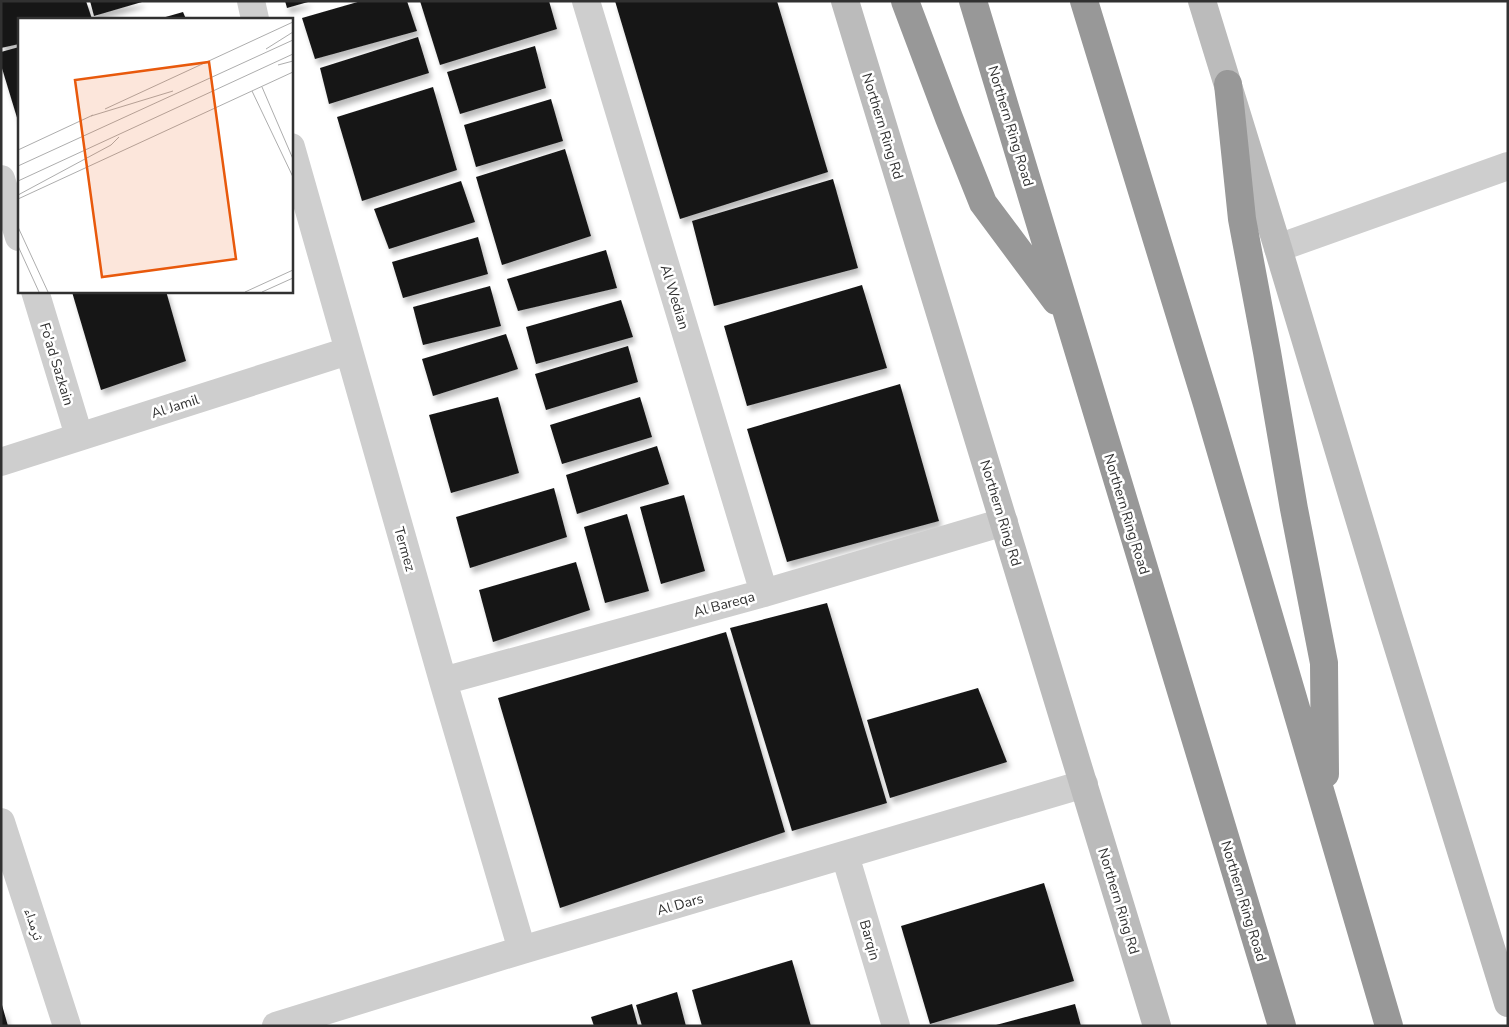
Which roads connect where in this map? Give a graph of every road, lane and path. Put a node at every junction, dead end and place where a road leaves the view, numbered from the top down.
1 (251, 1) edge
2 (586, 1) edge
3 (845, 1) edge
4 (905, 1) edge
5 (973, 1) edge
6 (1084, 1) edge
7 (1202, 1) edge
8 (256, 18) edge
9 (1228, 84) junction
10 (292, 150) edge
11 (1508, 166) edge
12 (1, 179) edge
13 (18, 234) edge
14 (1278, 248) junction
15 (35, 292) edge
16 (1068, 316) junction
17 (348, 351) junction
18 (79, 436) junction
19 (1, 462) edge
20 (1004, 522) junction
21 (764, 593) junction
22 (443, 680) junction
23 (1084, 784) junction
24 (1326, 808) junction
25 (1, 822) edge
26 (845, 855) junction
27 (522, 950) junction
28 (1508, 1004) edge
29 (66, 1026) edge
30 (276, 1026) edge
31 (896, 1026) edge
32 (1156, 1026) edge
33 (1282, 1026) edge
34 (1389, 1026) edge

1 - 8 street
2 - 21 street, Al Wedian
3 - 20 street, Northern Ring Rd
4 - 16 highway
5 - 16 highway, Northern Ring Road
6 - 24 highway
7 - 9 street
9 - 14 street
9 - 24 highway
10 - 17 street, Termez
11 - 14 street
12 - 13 street
14 - 28 street
15 - 18 street, Fo'ad Sazkain
16 - 33 highway, Northern Ring Road
17 - 18 street, Al Jamil
17 - 22 street, Termez
18 - 19 street, Al Jamil
20 - 21 street, Al Bareqa
20 - 23 street, Northern Ring Rd
21 - 22 street, Al Bareqa
22 - 27 street, Termez
23 - 26 street, Al Dars
23 - 32 street, Northern Ring Rd
24 - 34 highway
25 - 29 street, ثرمداء
26 - 27 street, Al Dars
26 - 31 street, Barqin
27 - 30 street, Al Dars

